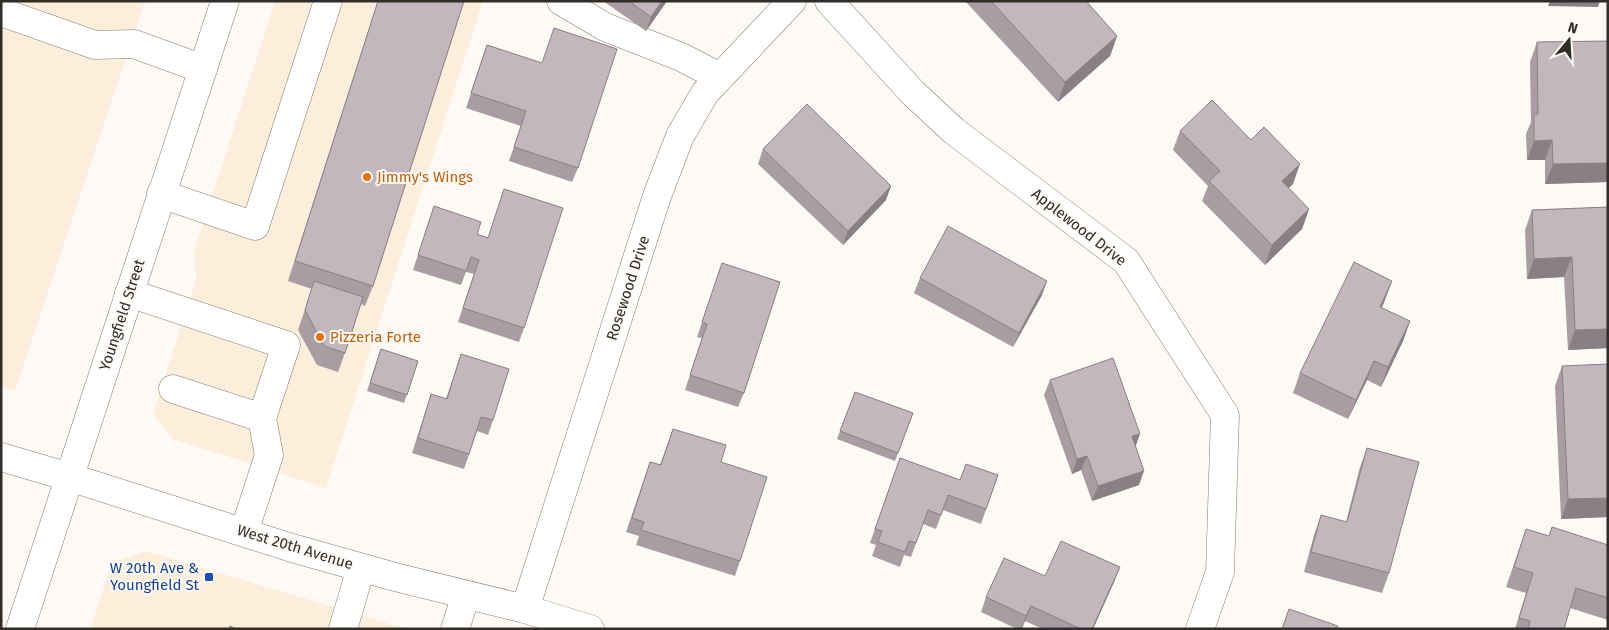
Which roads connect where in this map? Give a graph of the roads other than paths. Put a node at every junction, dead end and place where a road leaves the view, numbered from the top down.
1 (226, 1) edge
2 (328, 1) edge
3 (561, 1) edge
4 (792, 1) edge
5 (829, 1) edge
6 (1, 12) edge
7 (203, 69) junction
8 (720, 77) junction
9 (161, 194) junction
10 (128, 293) junction
11 (173, 389) dead end
12 (262, 418) junction
13 (1, 457) edge
14 (69, 476) junction
15 (244, 532) junction
16 (361, 568) junction
17 (466, 595) junction
18 (525, 609) junction
19 (346, 628) edge
20 (20, 629) edge
21 (455, 629) edge
22 (590, 629) edge
23 (1200, 629) edge

1 - 7 street, Youngfield Street
2 - 9 street
3 - 8 street
4 - 8 street, Rosewood Drive
5 - 23 street, Applewood Drive
6 - 7 street
7 - 9 street, Youngfield Street
8 - 18 street, Rosewood Drive
9 - 10 street, Youngfield Street
10 - 12 street
10 - 14 street, Youngfield Street
11 - 12 street
12 - 15 street
13 - 14 street, West 20th Avenue
14 - 15 street, West 20th Avenue
14 - 20 street, Youngfield Street
15 - 16 street, West 20th Avenue
16 - 17 street, West 20th Avenue
16 - 19 street
17 - 18 street, West 20th Avenue
17 - 21 street
18 - 22 street, West 20th Avenue

